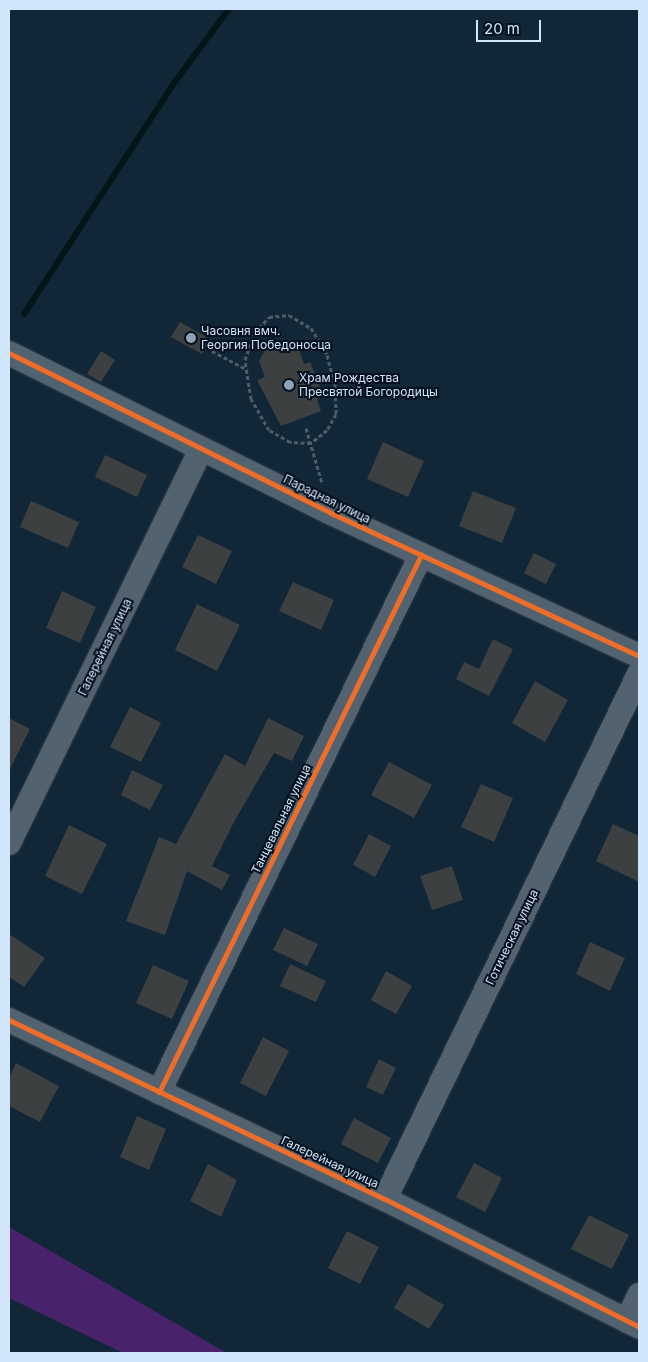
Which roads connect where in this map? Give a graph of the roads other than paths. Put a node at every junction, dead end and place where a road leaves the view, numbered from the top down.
1 (9, 353) edge
2 (201, 450) junction
3 (421, 555) junction
4 (639, 656) edge
5 (639, 674) edge
6 (9, 843) edge
7 (9, 1020) edge
8 (159, 1092) junction
9 (385, 1199) junction
10 (639, 1295) edge
11 (633, 1324) edge

1 - 2 street, Парадная улица
2 - 3 street, Парадная улица
2 - 6 street, Галерейная улица
3 - 4 street, Парадная улица
3 - 8 street, Танцевальная улица
5 - 9 street, Готическая улица
7 - 8 street, Галерейная улица
8 - 9 street, Галерейная улица
9 - 11 street, Галерейная улица
10 - 11 street

